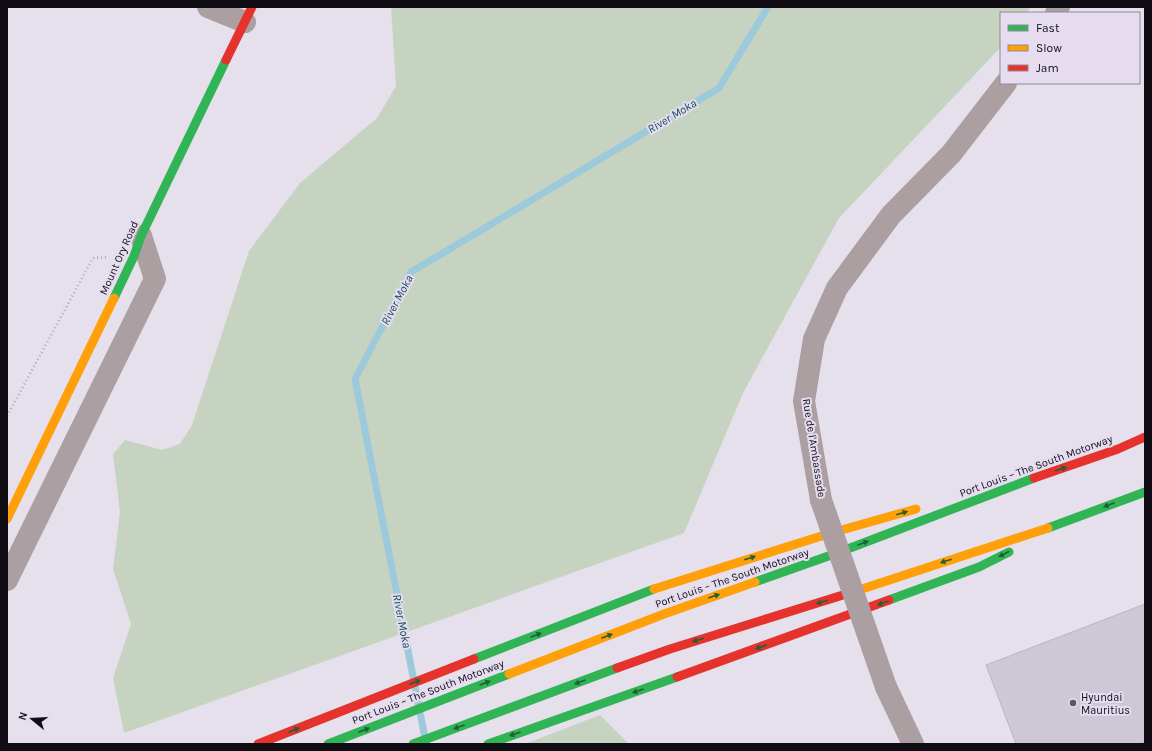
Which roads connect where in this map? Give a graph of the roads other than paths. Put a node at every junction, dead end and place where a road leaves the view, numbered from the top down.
1 (208, 7) edge
2 (249, 14) edge
3 (1005, 84) edge
4 (138, 246) junction
5 (1145, 437) edge
6 (1024, 481) junction
7 (1145, 492) edge
8 (950, 500) dead end
9 (928, 506) dead end
10 (7, 519) edge
11 (1063, 523) junction
12 (7, 580) edge
13 (258, 744) edge
14 (328, 744) edge
15 (413, 744) edge
16 (488, 744) edge
17 (913, 744) edge

1 - 2 street
2 - 4 main road, Mount Ory Road
3 - 17 street, Rue de l'Ambassade, bridge
4 - 10 main road, Mount Ory Road
4 - 12 street
6 -> 5 main road, Port Louis – The South Motorway
6 - 8 main road
14 -> 6 main road, Port Louis – The South Motorway
7 -> 11 main road
13 -> 9 main road
11 -> 15 main road
11 -> 16 main road

